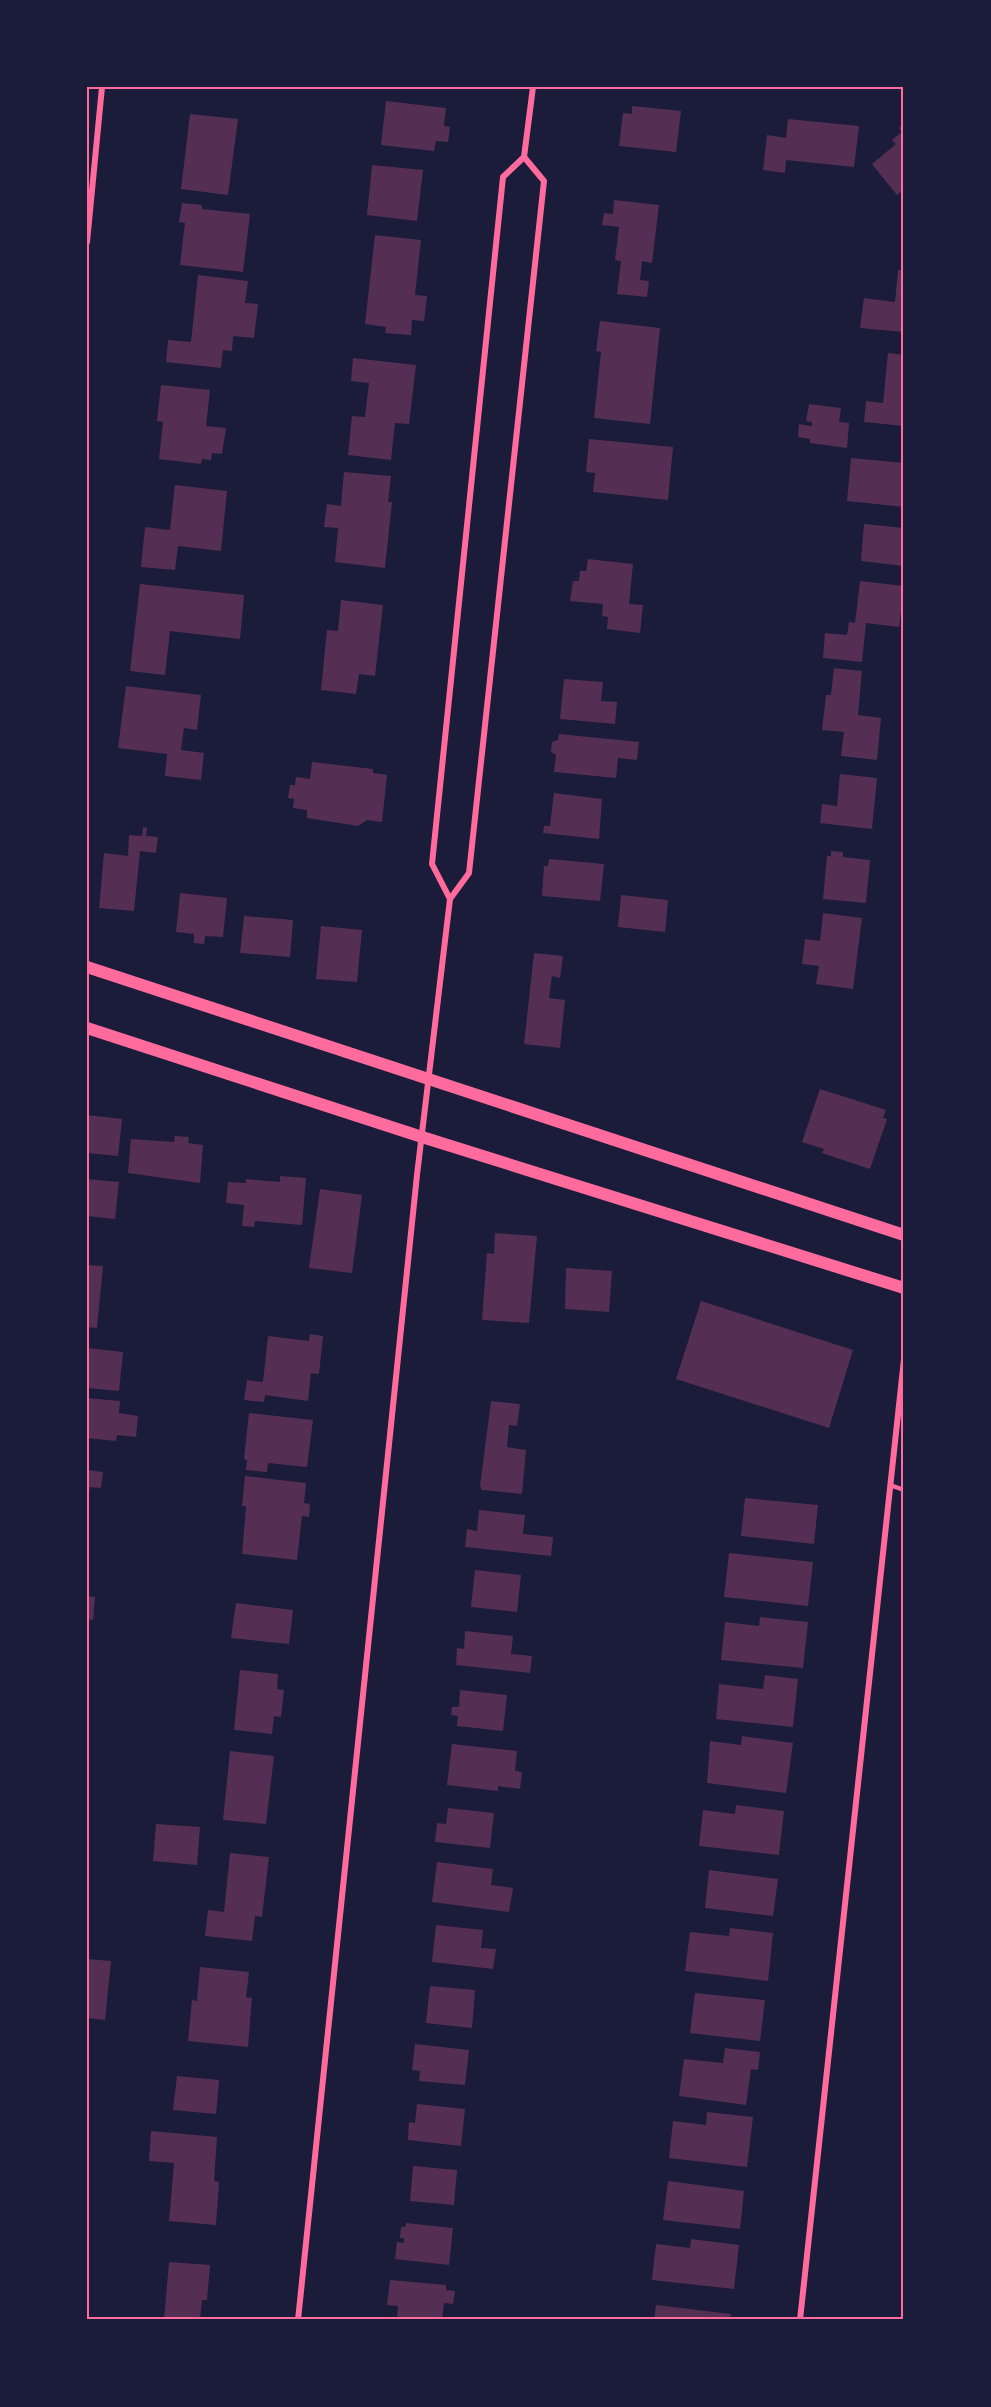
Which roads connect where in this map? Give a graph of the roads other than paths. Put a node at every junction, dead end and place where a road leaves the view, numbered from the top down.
1 (102, 87) edge
2 (533, 87) edge
3 (524, 157) junction
4 (87, 242) edge
5 (450, 899) junction
6 (87, 966) edge
7 (87, 1028) edge
8 (429, 1079) junction
9 (422, 1137) junction
10 (904, 1235) edge
11 (904, 1288) edge
12 (904, 1359) edge
13 (890, 1485) junction
14 (904, 1490) edge
15 (298, 2320) edge
16 (800, 2320) edge

1 - 4 street
2 - 3 street
3 - 5 street
3 - 5 street
5 - 8 street
6 - 8 main road
7 - 9 main road
8 - 9 street
8 - 10 main road
9 - 11 main road
9 - 15 street
12 - 13 street
13 - 14 lane
13 - 16 street

